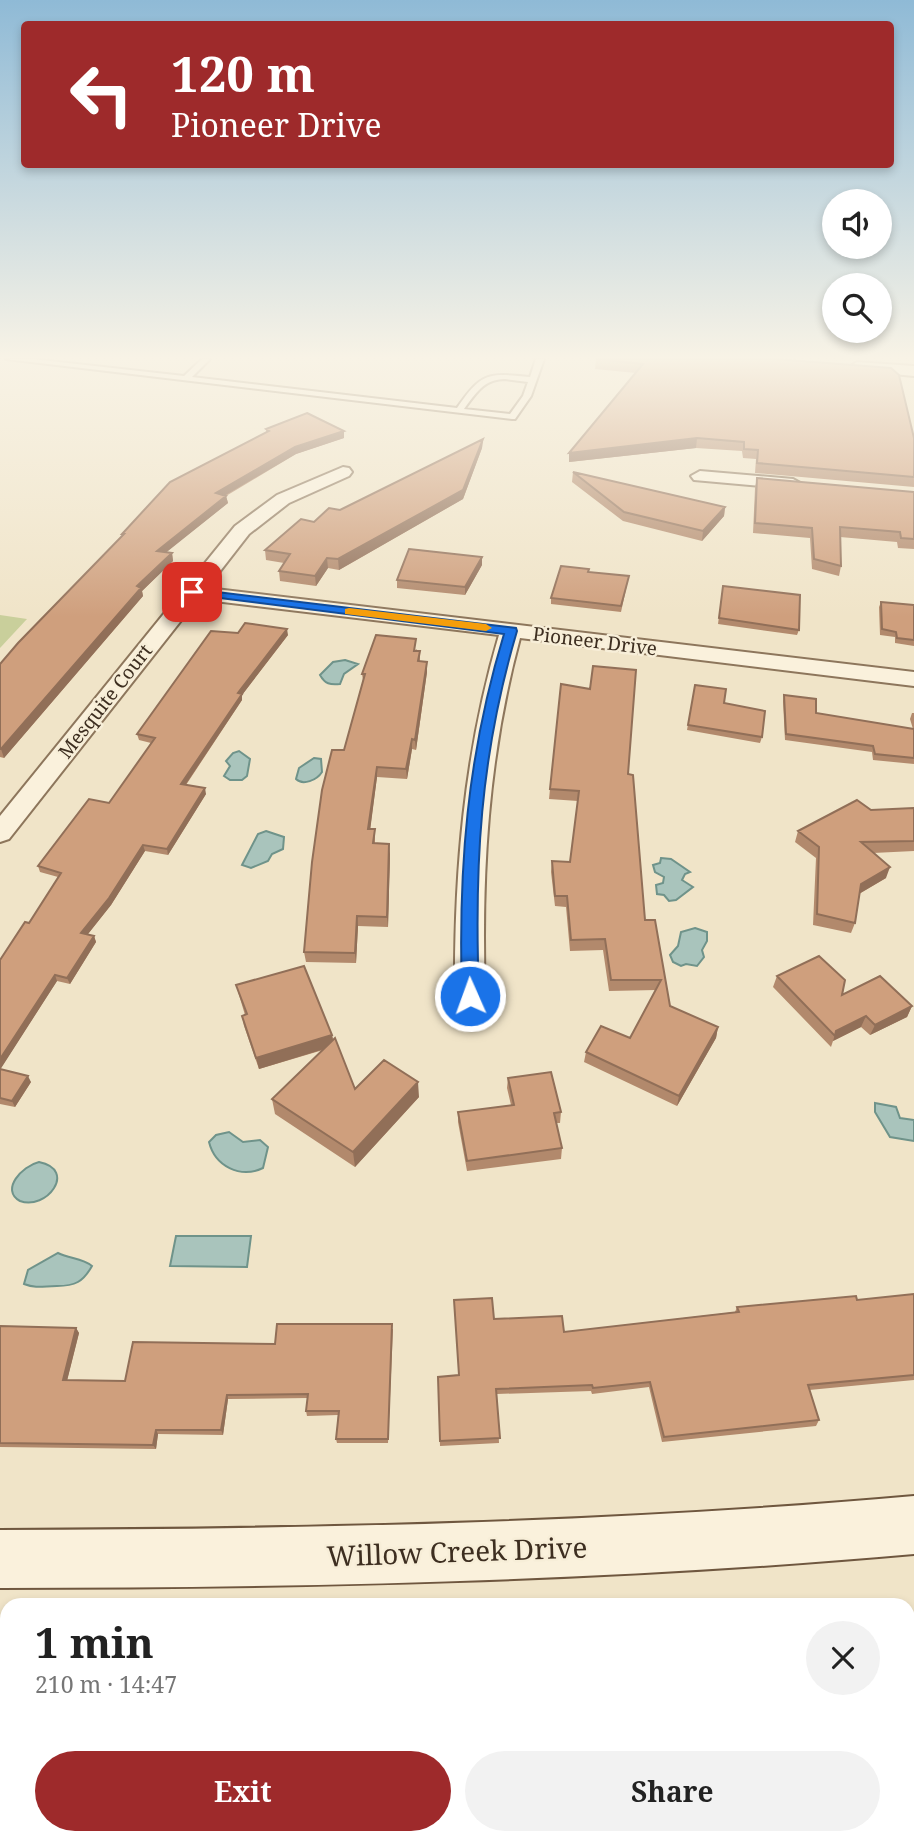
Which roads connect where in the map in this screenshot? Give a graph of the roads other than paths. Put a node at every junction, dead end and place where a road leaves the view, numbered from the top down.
1 (343, 472) dead end
2 (700, 476) dead end
3 (807, 485) edge
4 (192, 592) junction
5 (511, 631) junction
6 (914, 679) edge
7 (0, 834) edge
8 (470, 996) dead end
9 (914, 1525) edge
10 (0, 1559) edge

1 - 4 street, Mesquite Court
2 - 3 street
4 - 5 street, Pioneer Drive
4 - 7 street, Mesquite Court
5 - 6 street, Pioneer Drive
5 - 8 street
9 - 10 street, Willow Creek Drive

